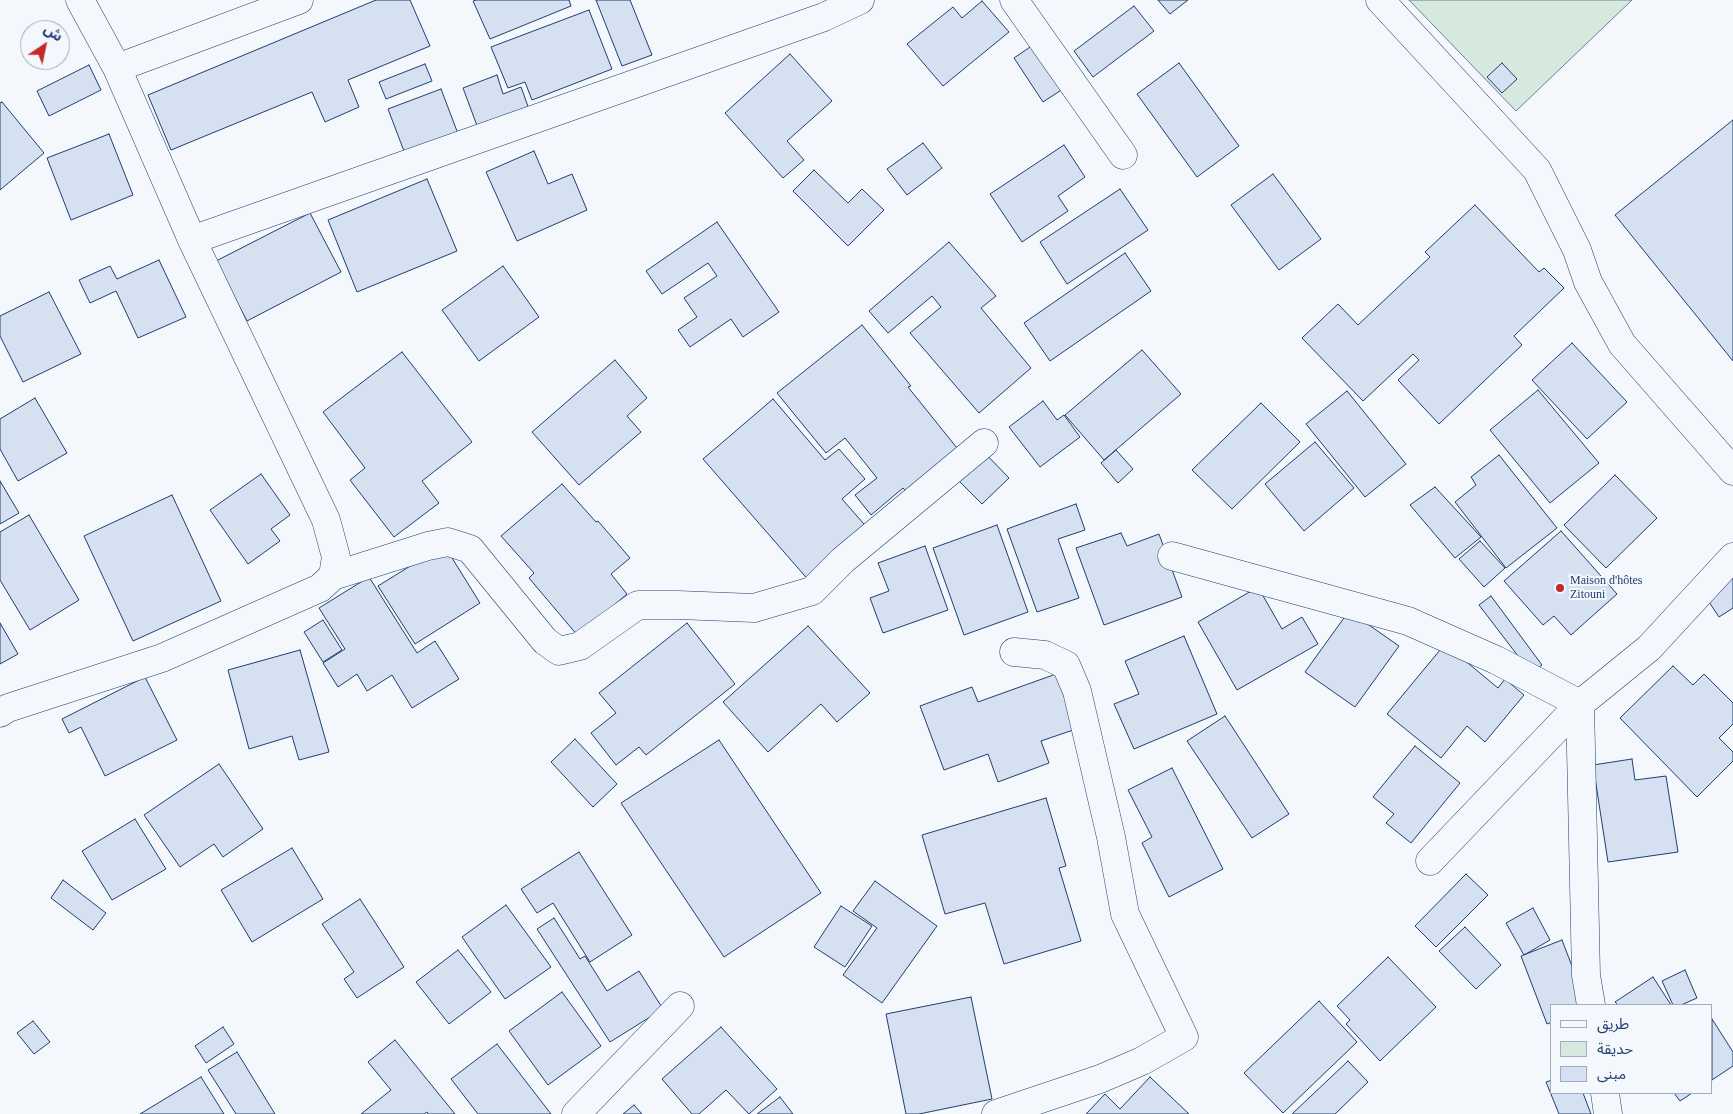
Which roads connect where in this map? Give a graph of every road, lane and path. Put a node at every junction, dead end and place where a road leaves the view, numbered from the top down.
1 (80, 0) edge
2 (299, 0) edge
3 (860, 0) edge
4 (1014, 0) edge
5 (1380, 0) edge
6 (820, 8) edge
7 (117, 68) junction
8 (1123, 155) dead end
9 (192, 240) junction
10 (984, 443) dead end
11 (1733, 471) edge
12 (1172, 556) dead end
13 (1733, 556) edge
14 (333, 576) junction
15 (1014, 652) dead end
16 (1580, 704) junction
17 (0, 713) edge
18 (1430, 861) dead end
19 (1590, 1004) edge
20 (680, 1006) dead end
21 (1605, 1094) edge
22 (576, 1114) edge
23 (996, 1114) edge
24 (1608, 1114) edge

1 - 7 street
2 - 7 street
3 - 6 street
4 - 8 street
5 - 11 street
6 - 9 street
7 - 9 street
9 - 14 street
10 - 14 street
12 - 16 street
13 - 16 street
14 - 17 street
15 - 23 street
16 - 18 street
16 - 19 street
20 - 22 street
21 - 24 street

